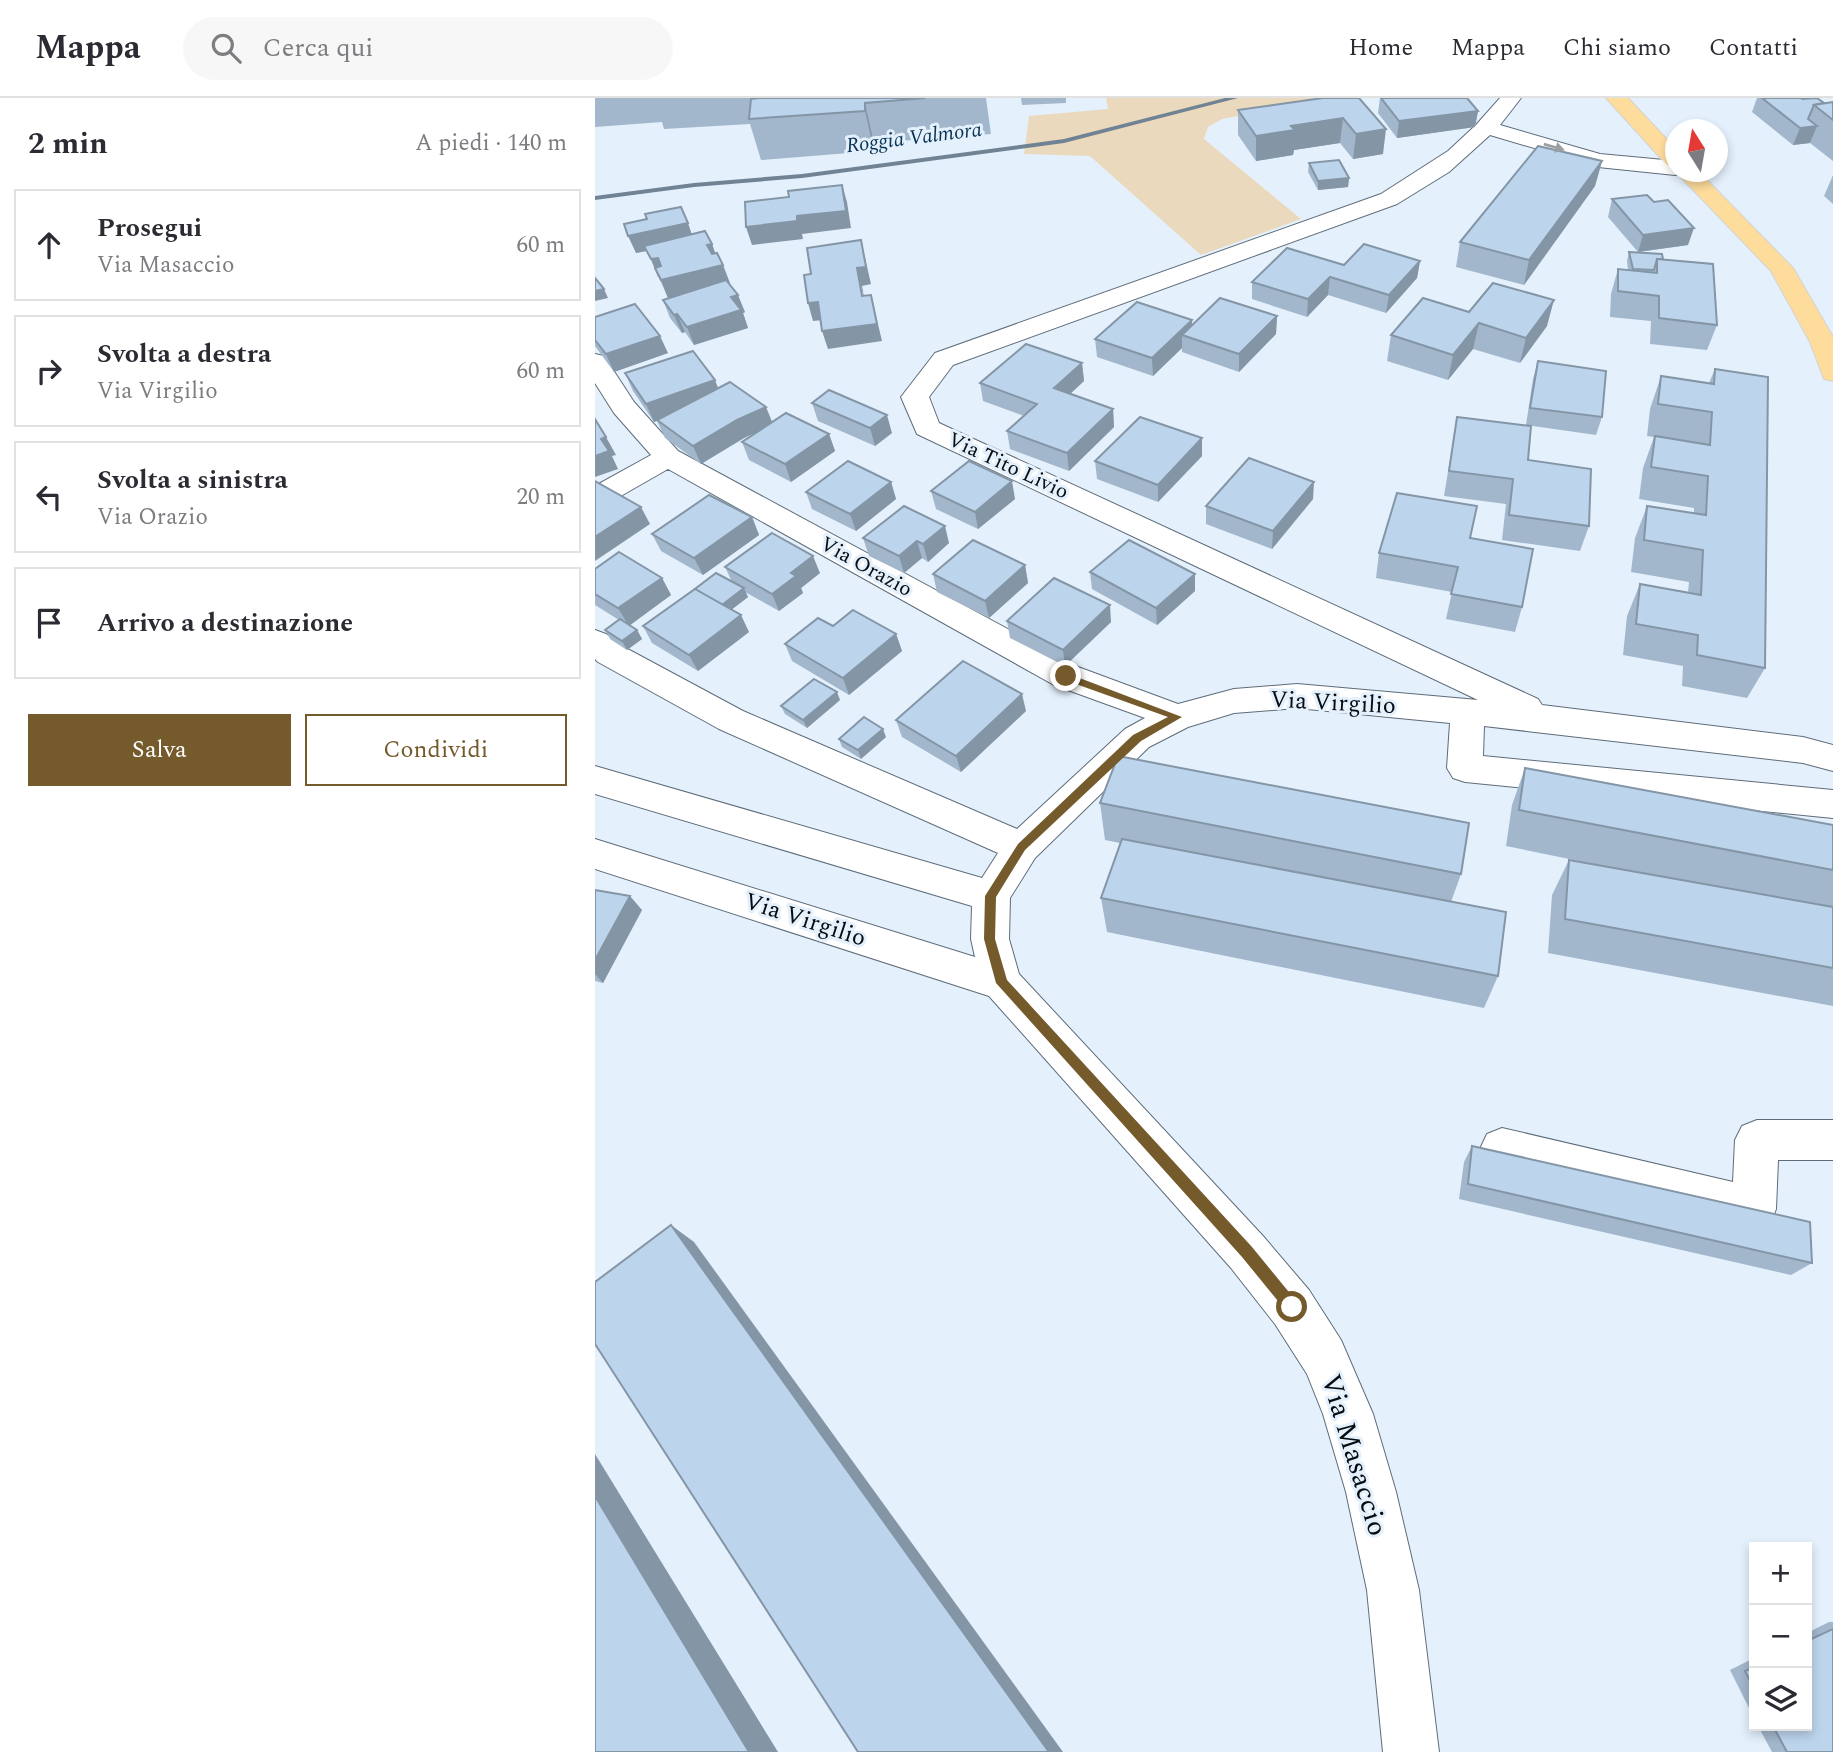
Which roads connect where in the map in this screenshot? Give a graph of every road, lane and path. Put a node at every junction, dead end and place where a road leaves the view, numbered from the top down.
1 (1511, 98) edge
2 (1616, 98) edge
3 (1488, 128) junction
4 (1665, 149) edge
5 (1665, 167) edge
6 (1697, 182) edge
7 (595, 362) edge
8 (1833, 373) edge
9 (668, 457) junction
10 (595, 498) edge
11 (595, 642) edge
12 (1468, 712) junction
13 (1177, 717) junction
14 (1550, 719) junction
15 (1823, 752) edge
16 (595, 780) edge
17 (1833, 804) edge
18 (1022, 847) junction
19 (595, 854) edge
20 (991, 896) junction
21 (1002, 983) junction
22 (1833, 1140) edge
23 (1502, 1149) dead end
24 (1411, 1752) edge

1 - 3 street, Via Tito Livio
2 - 4 main road
3 -> 5 street
3 - 14 street, Via Tito Livio
6 - 8 main road
7 - 9 street, Via Orazio
9 - 10 street
9 - 13 street, Via Orazio
11 - 18 street
12 - 13 street, Via Virgilio
12 - 14 street, Via Virgilio
12 - 17 street
13 - 18 street, Via Virgilio
14 - 15 street, Via Virgilio
16 - 20 street
18 - 20 street, Via Virgilio
19 - 21 street, Via Virgilio
20 - 21 street
21 - 24 street, Via Masaccio
22 - 23 street

